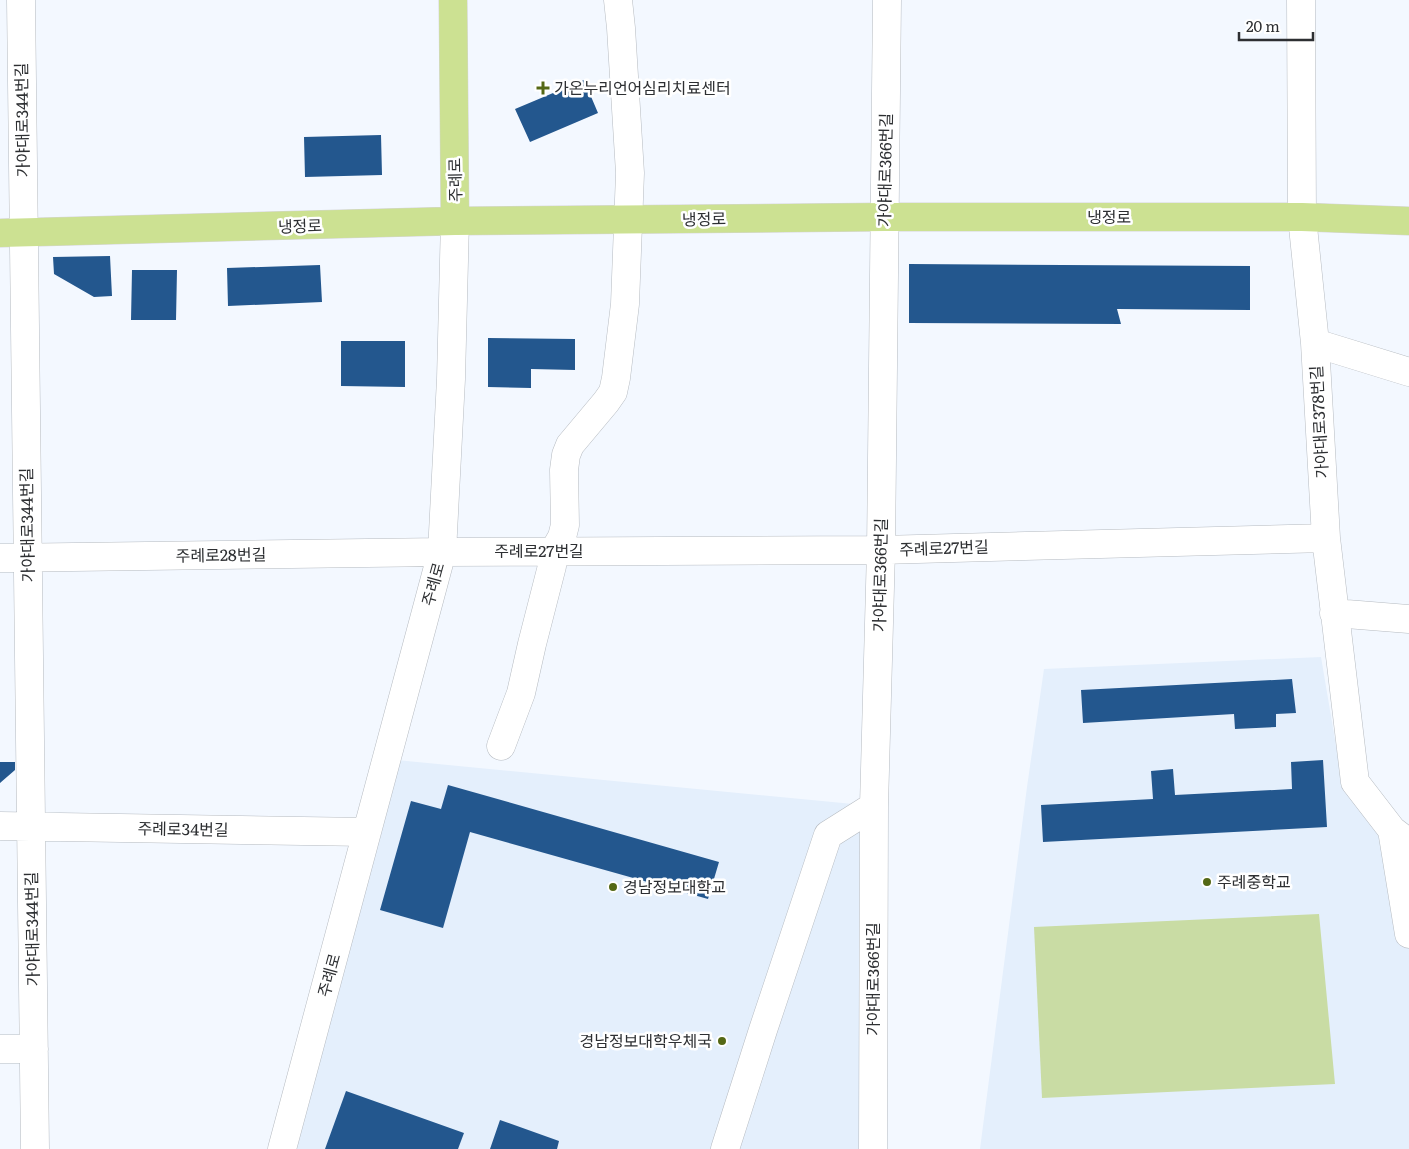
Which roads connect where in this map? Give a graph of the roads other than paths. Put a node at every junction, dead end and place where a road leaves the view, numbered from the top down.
1 (21, 0) edge
2 (453, 0) edge
3 (618, 0) edge
4 (887, 0) edge
5 (1301, 0) edge
6 (884, 217) junction
7 (1302, 217) junction
8 (629, 220) junction
9 (1409, 221) edge
10 (455, 222) junction
11 (12, 233) edge
12 (1315, 343) junction
13 (1409, 372) edge
14 (1326, 538) junction
15 (880, 550) junction
16 (554, 551) junction
17 (442, 552) junction
18 (0, 558) edge
19 (27, 558) junction
20 (1334, 613) junction
21 (1409, 619) edge
22 (501, 746) dead end
23 (874, 806) junction
24 (0, 826) edge
25 (31, 826) junction
26 (367, 832) junction
27 (1400, 836) edge
28 (1409, 934) edge
29 (0, 1049) edge
30 (34, 1049) junction
31 (35, 1149) edge
32 (282, 1149) edge
33 (725, 1149) edge
34 (873, 1149) edge

1 - 11 street, 가야대로344번길
2 - 10 main road, 주례로
3 - 8 street
4 - 6 street, 가야대로366번길
5 - 7 street, 가야대로378번길
6 - 7 main road, 냉정로
6 - 8 main road, 냉정로
6 - 15 street, 가야대로366번길
7 - 9 main road, 냉정로
7 - 12 street, 가야대로378번길
8 - 10 main road, 냉정로
8 - 16 street
10 - 11 main road, 냉정로
10 - 17 street, 주례로
11 - 19 street, 가야대로344번길
12 - 13 street
12 - 14 street, 가야대로378번길
14 - 15 street, 주례로27번길
14 - 20 street, 가야대로378번길
15 - 16 street, 주례로27번길
15 - 23 street, 가야대로366번길
16 - 17 street, 주례로27번길
16 - 22 street
17 - 19 street, 주례로28번길
17 - 26 street, 주례로
18 - 19 street, 주례로28번길
19 - 25 street, 가야대로344번길
20 - 21 street
20 - 27 street, 가야대로378번길
23 - 33 street
23 - 34 street, 가야대로366번길
24 - 25 street, 주례로34번길
25 - 26 street, 주례로34번길
25 - 30 street, 가야대로344번길
26 - 32 street, 주례로
27 - 28 street, 가야대로378번길
29 - 30 street
30 - 31 street, 가야대로344번길

